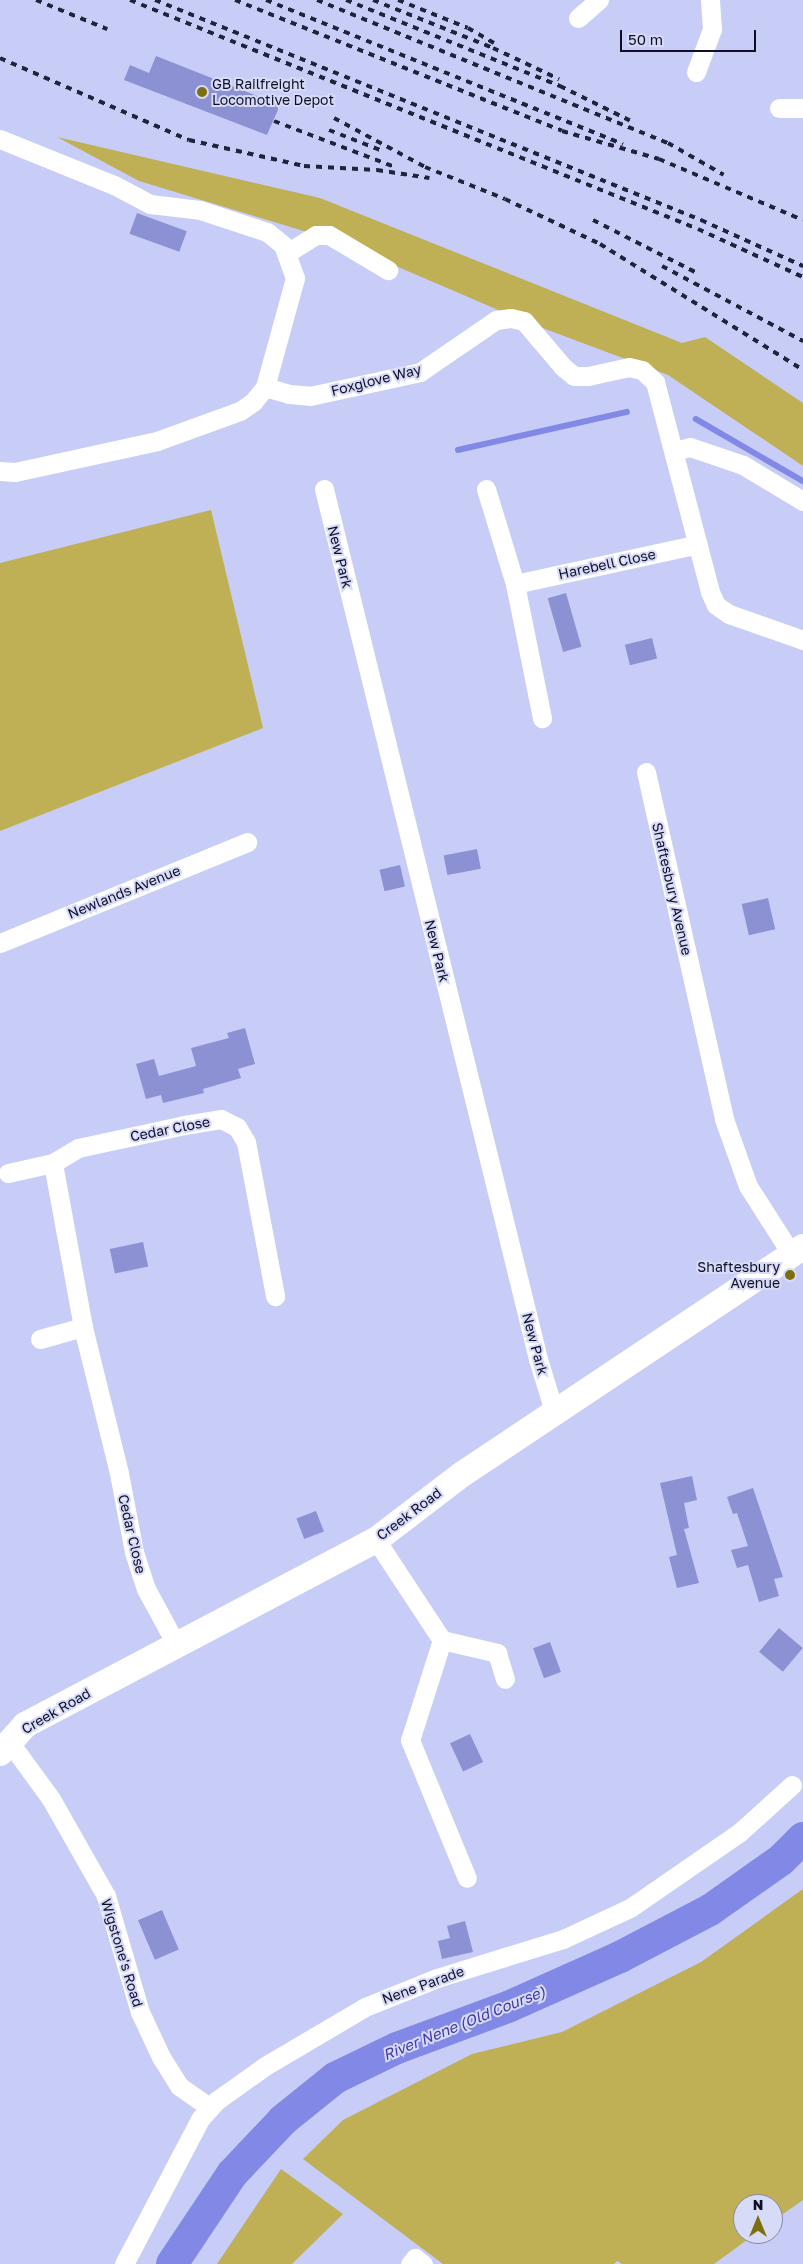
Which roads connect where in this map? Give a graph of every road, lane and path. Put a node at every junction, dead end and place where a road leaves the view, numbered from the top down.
1 (599, 0) edge
2 (710, 0) edge
3 (578, 18) dead end
4 (696, 72) dead end
5 (779, 108) dead end
6 (803, 108) edge
7 (0, 139) edge
8 (288, 253) junction
9 (388, 270) dead end
10 (265, 386) junction
11 (674, 451) junction
12 (0, 472) edge
13 (324, 489) dead end
14 (486, 489) dead end
15 (803, 501) edge
16 (698, 544) junction
17 (515, 584) junction
18 (803, 640) edge
19 (542, 718) dead end
20 (646, 772) dead end
21 (247, 842) dead end
22 (0, 943) edge
23 (53, 1163) junction
24 (8, 1173) dead end
25 (798, 1251) edge
26 (275, 1296) dead end
27 (84, 1327) junction
28 (40, 1339) dead end
29 (554, 1412) junction
30 (376, 1540) junction
31 (442, 1640) junction
32 (177, 1646) junction
33 (505, 1679) dead end
34 (4, 1745) edge
35 (792, 1785) dead end
36 (467, 1878) dead end
37 (210, 2108) junction
38 (124, 2264) edge

1 - 3 street
2 - 4 street
5 - 6 street
7 - 8 street
8 - 9 street
8 - 10 street
10 - 11 street, Foxglove Way
10 - 12 street
11 - 15 street
11 - 16 street, Foxglove Way
13 - 29 street, New Park
14 - 17 street
16 - 17 street, Harebell Close
16 - 18 street, Foxglove Way
17 - 19 street
20 - 25 street, Shaftesbury Avenue
21 - 22 street, Newlands Avenue
23 - 24 street, Cedar Close
23 - 26 street, Cedar Close
23 - 27 street, Cedar Close
25 - 29 street, Creek Road
27 - 28 street
27 - 32 street, Cedar Close
29 - 30 street, Creek Road
30 - 31 street
30 - 32 street, Creek Road
31 - 33 street
31 - 36 street
32 - 34 street, Creek Road
34 - 37 street, Wigstone's Road
35 - 37 street, Nene Parade
37 - 38 street, Nene Parade

